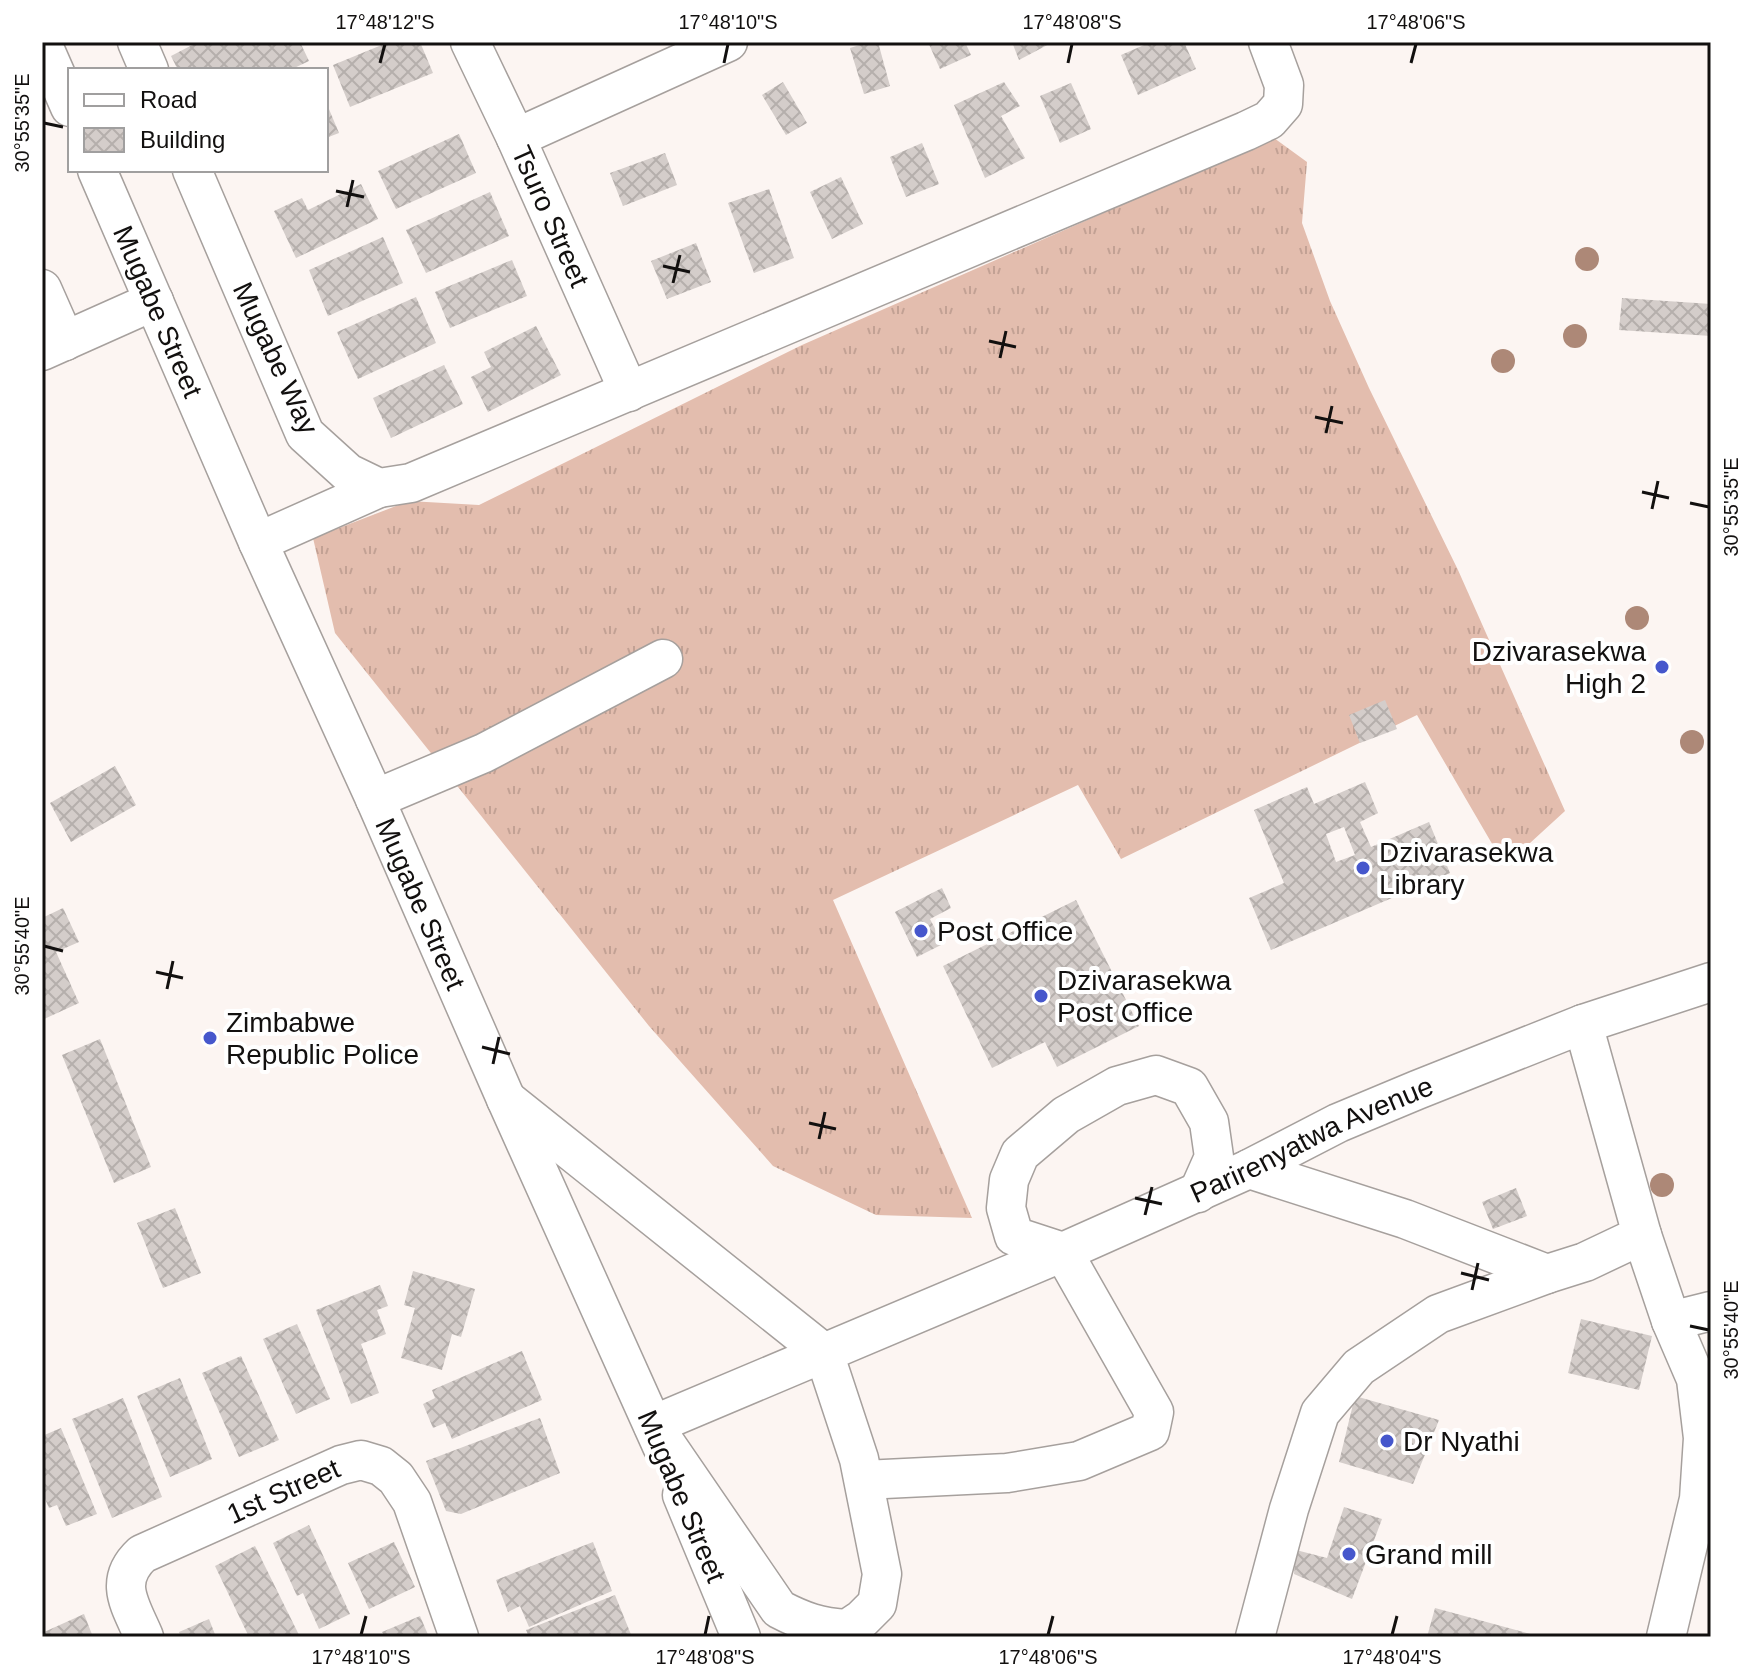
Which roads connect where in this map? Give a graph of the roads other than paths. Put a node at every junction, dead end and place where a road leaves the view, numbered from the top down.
1 (137, 42) edge
2 (470, 42) edge
3 (728, 42) edge
4 (1268, 42) edge
5 (42, 43) edge
6 (148, 68) edge
7 (68, 102) edge
8 (516, 138) junction
9 (98, 172) edge
10 (193, 172) edge
11 (42, 289) edge
12 (154, 301) junction
13 (53, 346) edge
14 (629, 392) junction
15 (395, 486) junction
16 (258, 542) junction
17 (663, 659) dead end
18 (375, 799) junction
19 (1711, 982) edge
20 (1583, 1024) junction
21 (506, 1099) junction
22 (1249, 1169) junction
23 (1198, 1193) junction
24 (1642, 1235) junction
25 (1063, 1252) junction
26 (1547, 1274) junction
27 (1711, 1311) edge
28 (1671, 1321) junction
29 (824, 1353) junction
30 (653, 1425) junction
31 (864, 1480) junction
32 (144, 1637) edge
33 (459, 1637) edge
34 (741, 1637) edge
35 (1255, 1637) edge
36 (1666, 1637) edge

1 - 6 street
2 - 8 street, Tsuro Street
3 - 8 street
4 - 14 street
5 - 7 street
8 - 14 street, Tsuro Street
9 - 12 street, Mugabe Street
10 - 15 street, Mugabe Way
11 - 13 street
12 - 13 street
12 - 16 street, Mugabe Street
14 - 15 street
15 - 16 street
16 - 18 street, Mugabe Street
17 - 18 street
18 - 21 street, Mugabe Street
19 - 20 street, Parirenyatwa Avenue
20 - 22 street, Parirenyatwa Avenue
20 - 24 street
21 - 29 street
21 - 30 street, Mugabe Street
22 - 23 street, Parirenyatwa Avenue
22 - 26 street
23 - 25 street, Parirenyatwa Avenue
23 - 25 street
24 - 26 street
24 - 28 street
25 - 29 street, Parirenyatwa Avenue
25 - 31 street
26 - 35 street
27 - 28 street
28 - 36 street
29 - 30 street, Parirenyatwa Avenue
29 - 31 street
30 - 31 street
30 - 34 street, Mugabe Street
32 - 33 street, 1st Street

